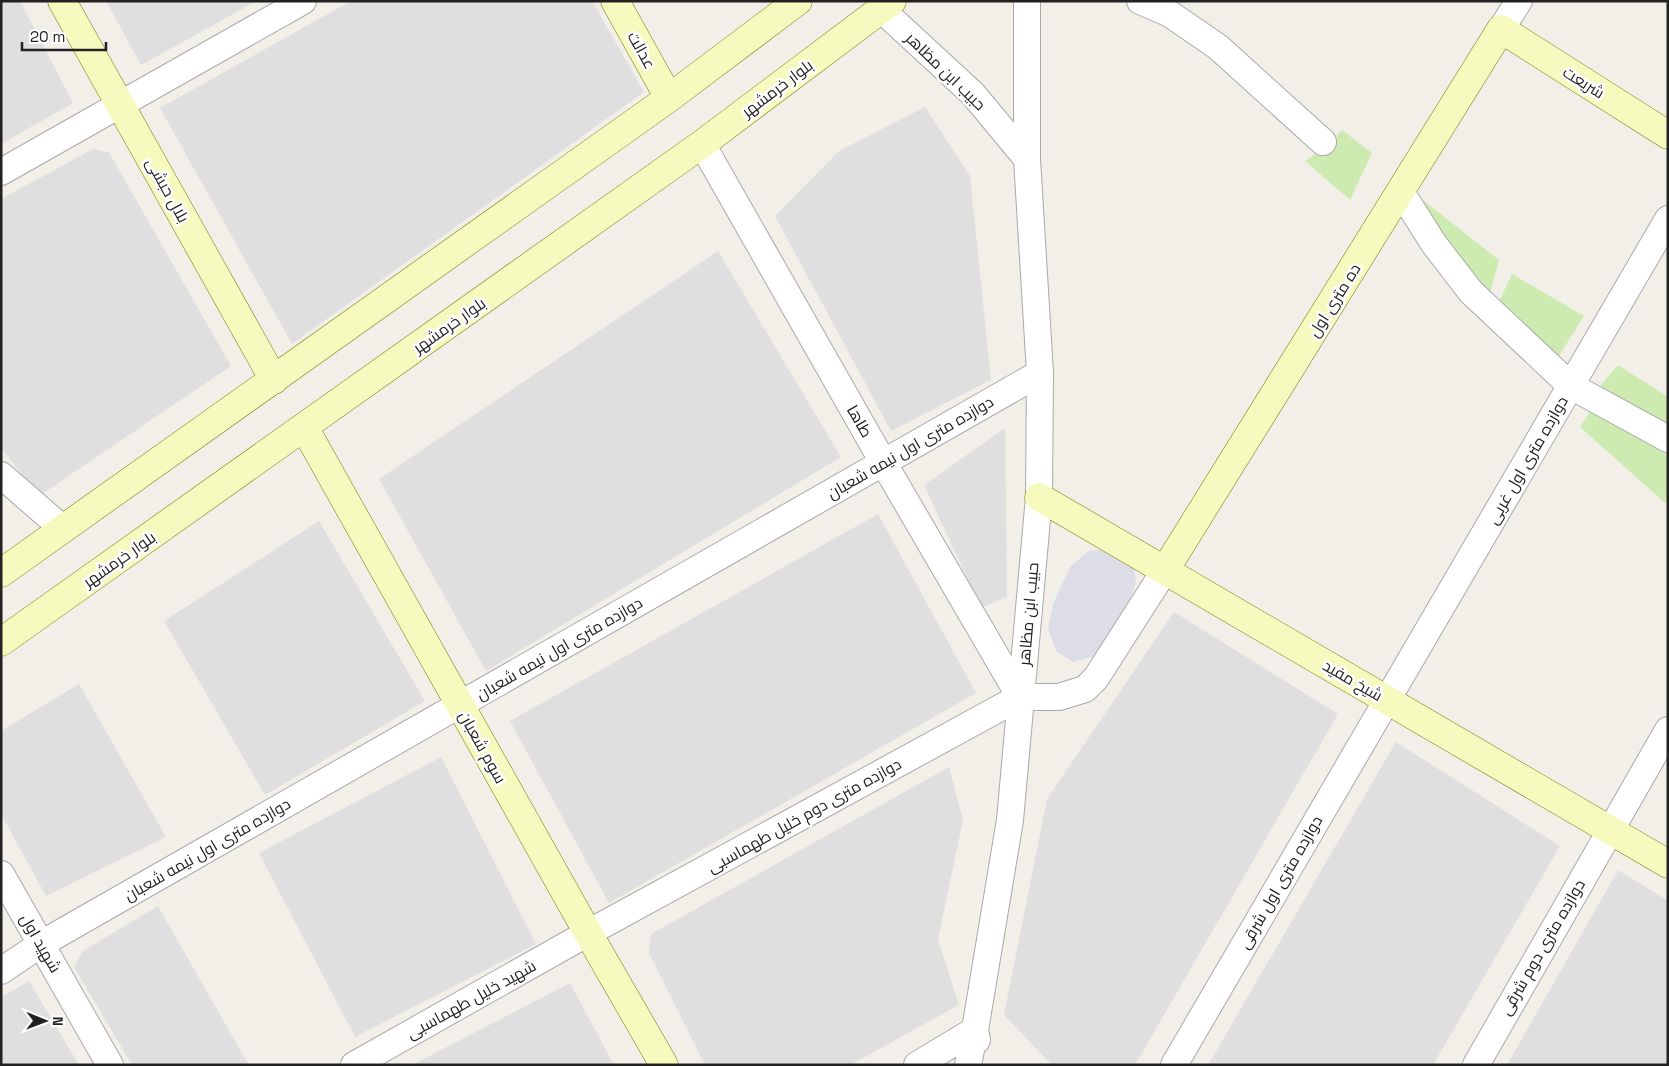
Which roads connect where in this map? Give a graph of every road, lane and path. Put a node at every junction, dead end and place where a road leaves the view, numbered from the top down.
1 (62, 1) edge
2 (303, 1) edge
3 (615, 1) edge
4 (798, 1) edge
5 (1027, 1) edge
6 (1140, 1) edge
7 (1519, 1) edge
8 (887, 5) edge
9 (1501, 29) junction
10 (669, 98) junction
11 (120, 105) junction
12 (1668, 135) edge
13 (1323, 142) dead end
14 (702, 144) junction
15 (1027, 159) junction
16 (1, 172) edge
17 (1401, 192) junction
18 (1668, 219) edge
19 (1040, 372) junction
20 (274, 380) junction
21 (1571, 386) junction
22 (304, 428) junction
23 (1668, 439) edge
24 (884, 462) junction
25 (1, 475) edge
26 (1039, 496) junction
27 (63, 529) junction
28 (1165, 570) junction
29 (1, 573) edge
30 (1, 642) edge
31 (1020, 697) junction
32 (1387, 700) junction
33 (460, 704) junction
34 (1668, 730) edge
35 (1609, 830) junction
36 (1668, 864) edge
37 (1, 874) edge
38 (588, 933) junction
39 (41, 944) junction
40 (1, 971) edge
41 (975, 1030) junction
42 (110, 1065) edge
43 (354, 1065) edge
44 (664, 1065) edge
45 (917, 1065) edge
46 (968, 1065) edge
47 (983, 1065) edge
48 (1174, 1065) edge
49 (1476, 1065) edge

1 - 11 main road, بلال حبشی
2 - 11 street
3 - 10 main road, عدالت
4 - 10 main road
5 - 15 street, حبیب ابن مظاهر
6 - 13 street
7 - 9 street
8 - 14 main road, بلوار خرمشهر
8 - 15 street, حبیب ابن مظاهر
9 - 12 main road, شریعت
9 - 17 main road, ده متری اول
10 - 20 main road
11 - 16 street
11 - 20 main road, بلال حبشی
14 - 22 main road, بلوار خرمشهر
14 - 24 street, طاها
15 - 19 street, حبیب ابن مظاهر
17 - 21 street
17 - 28 main road, ده متری اول
18 - 21 street, دوازده متری اول غربی
19 - 24 street, دوازده متری اول نیمه شعبان
19 - 26 street, حبیب ابن مظاهر
20 - 27 main road
21 - 23 street
21 - 32 street, دوازده متری اول غربی
22 - 30 main road, بلوار خرمشهر
22 - 33 main road, سوم شعبان
24 - 31 street, طاها
24 - 33 street, دوازده متری اول نیمه شعبان
25 - 27 street
26 - 28 main road, شیخ مفید
26 - 31 street, حبیب ابن مظاهر
27 - 29 main road
28 - 31 street
28 - 32 main road, شیخ مفید
31 - 38 street, دوازده متری دوم خلیل طهماسبی
31 - 41 street, حبیب ابن مظاهر
32 - 35 main road, شیخ مفید
32 - 48 street, دوازده متری اول شرقی
33 - 38 main road, سوم شعبان
33 - 39 street, دوازده متری اول نیمه شعبان
34 - 35 street, دوازده متری دوم شرقی
35 - 36 main road, شیخ مفید
35 - 49 street, دوازده متری دوم شرقی
37 - 39 street, شهید اول
38 - 43 street, شهید خلیل طهماسبی
38 - 44 main road, سوم شعبان
39 - 40 street, دوازده متری اول نیمه شعبان
39 - 42 street, شهید اول
41 - 45 street
41 - 46 street, حبیب ابن مظاهر
41 - 47 street

